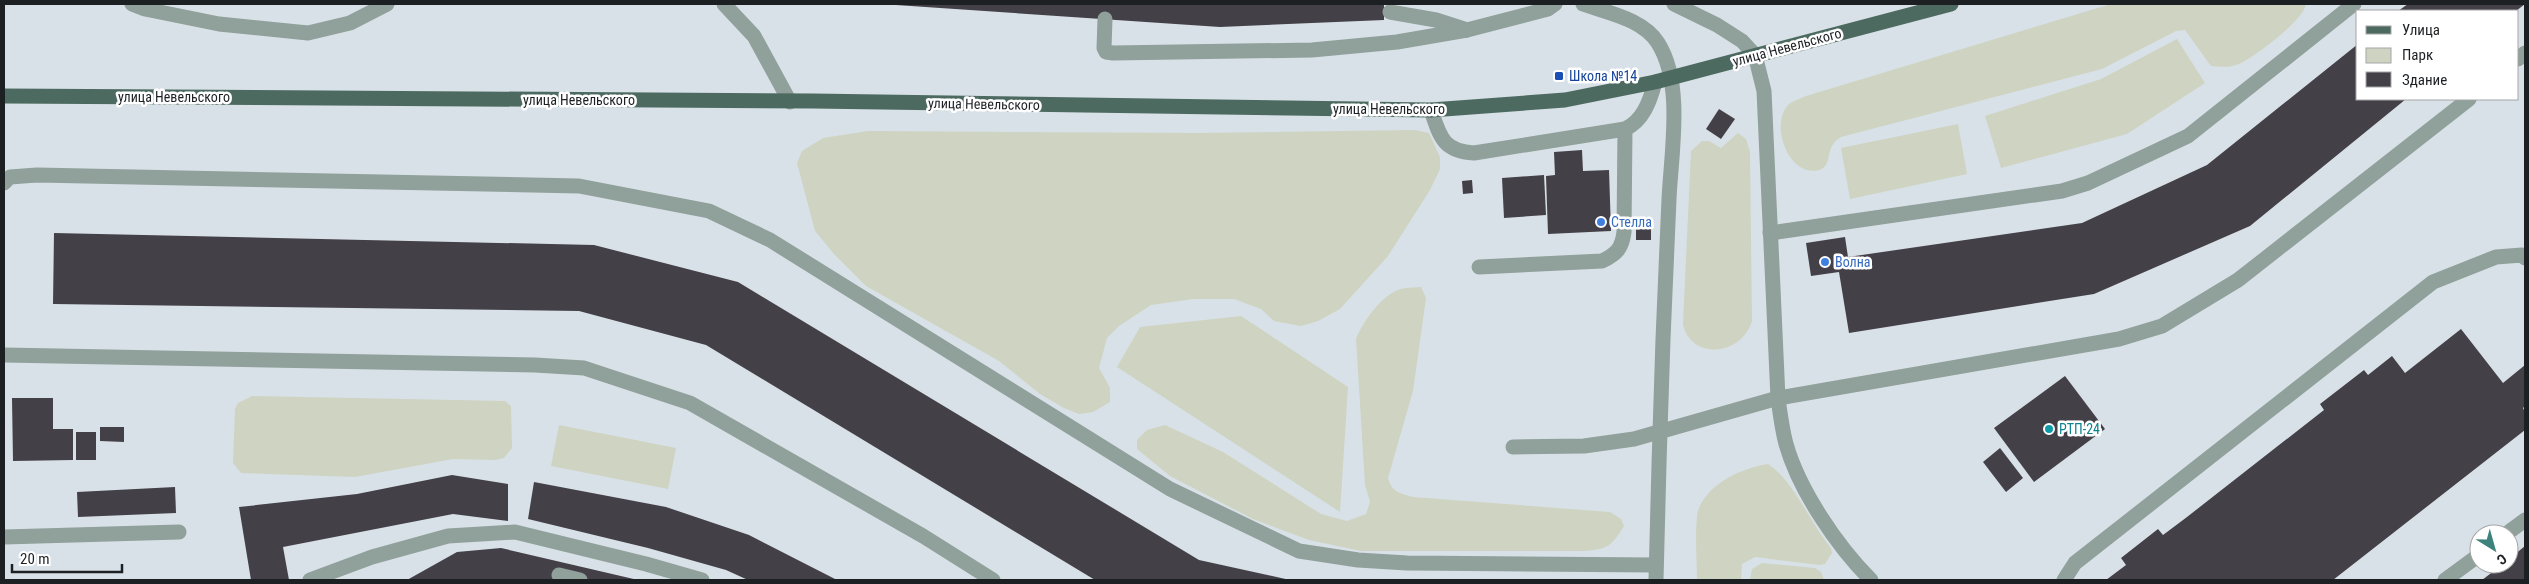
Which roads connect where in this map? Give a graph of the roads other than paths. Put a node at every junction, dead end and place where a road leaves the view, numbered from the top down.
1 (132, 4) edge
2 (387, 4) edge
3 (724, 4) edge
4 (1555, 4) edge
5 (1583, 4) edge
6 (1674, 4) edge
7 (1951, 4) edge
8 (2354, 4) edge
9 (1390, 12) dead end
10 (1105, 19) dead end
11 (1467, 30) junction
12 (1755, 55) junction
13 (1670, 78) junction
14 (1655, 82) junction
15 (4, 96) edge
16 (2468, 100) edge
17 (790, 102) junction
18 (1430, 110) junction
19 (1624, 130) junction
20 (4, 183) edge
21 (1770, 233) junction
22 (2525, 258) edge
23 (1479, 267) dead end
24 (4, 355) edge
25 (1778, 398) junction
26 (1659, 433) junction
27 (1513, 447) dead end
28 (179, 532) dead end
29 (4, 537) edge
30 (2469, 562) edge
31 (1656, 573) edge
32 (559, 576) dead end
33 (310, 580) edge
34 (580, 580) edge
35 (702, 580) edge
36 (993, 580) edge
37 (1871, 580) edge
38 (2064, 580) edge
39 (2445, 580) edge

1 - 2 street
3 - 17 street
4 - 11 street
5 - 13 street
6 - 12 street
7 - 12 main road, улица Невельского
8 - 21 street
9 - 11 street
10 - 11 street
12 - 13 main road, улица Невельского
12 - 21 street
13 - 14 main road, улица Невельского
13 - 26 street
14 - 18 main road, улица Невельского
14 - 19 street
15 - 17 main road, улица Невельского
16 - 25 street
17 - 18 main road, улица Невельского
18 - 19 street
19 - 23 street
20 - 31 street
21 - 25 street
22 - 38 street
24 - 36 street
25 - 26 street
25 - 37 street
26 - 27 street
26 - 31 street
28 - 29 street
30 - 39 street
32 - 34 street
33 - 35 street

